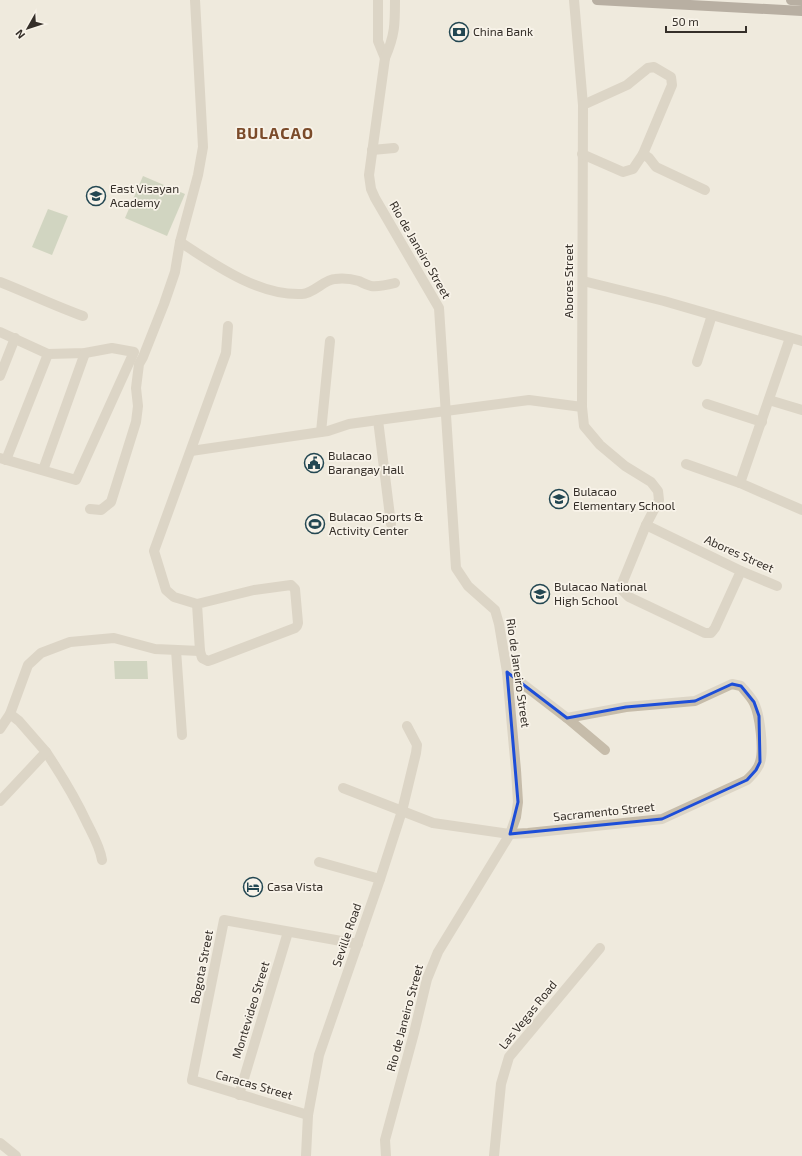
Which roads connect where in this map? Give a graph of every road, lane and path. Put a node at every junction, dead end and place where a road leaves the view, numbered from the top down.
1 (195, 0) edge
2 (378, 0) edge
3 (395, 0) edge
4 (574, 0) edge
5 (597, 0) edge
6 (791, 0) edge
7 (802, 0) edge
8 (802, 11) edge
9 (385, 58) junction
10 (583, 105) junction
11 (394, 148) dead end
12 (372, 150) junction
13 (582, 154) junction
14 (643, 154) junction
15 (705, 190) dead end
16 (180, 242) junction
17 (583, 281) junction
18 (0, 282) edge
19 (395, 283) dead end
20 (712, 315) junction
21 (83, 316) dead end
22 (228, 326) dead end
23 (0, 332) edge
24 (15, 338) junction
25 (790, 338) junction
26 (330, 341) dead end
27 (802, 342) edge
28 (85, 353) junction
29 (48, 354) junction
30 (697, 362) dead end
31 (0, 376) edge
32 (769, 400) junction
33 (707, 404) dead end
34 (582, 407) junction
35 (802, 410) edge
36 (446, 412) junction
37 (378, 420) junction
38 (762, 422) junction
39 (321, 432) junction
40 (191, 451) junction
41 (3, 459) edge
42 (686, 464) dead end
43 (42, 470) junction
44 (740, 483) junction
45 (90, 509) dead end
46 (802, 510) edge
47 (391, 524) dead end
48 (646, 525) junction
49 (741, 571) junction
50 (777, 586) dead end
51 (197, 604) junction
52 (176, 650) junction
53 (200, 651) junction
54 (507, 672) junction
55 (10, 714) junction
56 (567, 718) junction
57 (407, 726) dead end
58 (0, 728) edge
59 (182, 734) dead end
60 (605, 750) dead end
61 (46, 752) junction
62 (343, 788) dead end
63 (0, 801) edge
64 (402, 811) junction
65 (510, 834) junction
66 (102, 860) dead end
67 (319, 862) dead end
68 (380, 879) junction
69 (288, 932) junction
70 (358, 944) junction
71 (600, 948) dead end
72 (192, 1080) joint
73 (238, 1095) junction
74 (308, 1115) junction
75 (0, 1143) edge
76 (16, 1156) edge
77 (306, 1156) edge
78 (386, 1156) edge
79 (494, 1156) edge

1 - 16 street
2 - 9 street, Rio de Janeiro Street
3 - 9 street, Rio de Janeiro Street
4 - 10 street, Abores Street
5 - 8 main road
6 - 7 main road
9 - 12 street, Rio de Janeiro Street
10 - 13 street, Abores Street
10 - 14 street
11 - 12 street
12 - 36 street, Rio de Janeiro Street
13 - 14 street
13 - 17 street, Abores Street
14 - 15 street
16 - 19 street
16 - 45 street
17 - 20 street
17 - 34 street, Abores Street
18 - 21 street
20 - 25 street
20 - 30 street
22 - 40 street
23 - 24 street
24 - 29 street
24 - 31 street
25 - 27 street
25 - 32 street
26 - 39 street
28 - 29 street
28 - 43 street
28 - 43 street
29 - 41 street
32 - 35 street
32 - 38 street
33 - 38 street
34 - 36 street
34 - 48 street, Abores Street
36 - 37 street
36 - 54 street, Rio de Janeiro Street
37 - 39 street
37 - 47 street
38 - 44 street
39 - 40 street
40 - 51 street
41 - 43 street
42 - 44 street
44 - 46 street
48 - 49 street, Abores Street
48 - 49 street, Abores Street
49 - 50 street, Abores Street
51 - 53 street
51 - 53 street
52 - 53 street
52 - 55 street
52 - 59 street
54 - 56 street
54 - 65 street, Rio de Janeiro Street
55 - 58 street
55 - 61 street
56 - 60 street
56 - 65 street, Sacramento Street
57 - 64 street, Seville Road
61 - 63 street
61 - 66 street
62 - 64 street, Sacramento Street
64 - 65 street, Sacramento Street
64 - 68 street, Seville Road
65 - 78 street, Rio de Janeiro Street
67 - 68 street
68 - 70 street, Seville Road
69 - 70 street, Bogota Street
69 - 72 street, Bogota Street
69 - 73 street, Montevideo Street
70 - 74 street, Seville Road
71 - 79 street, Las Vegas Road
72 - 73 street, Caracas Street
73 - 74 street, Caracas Street
74 - 77 street, Seville Road
75 - 76 street

